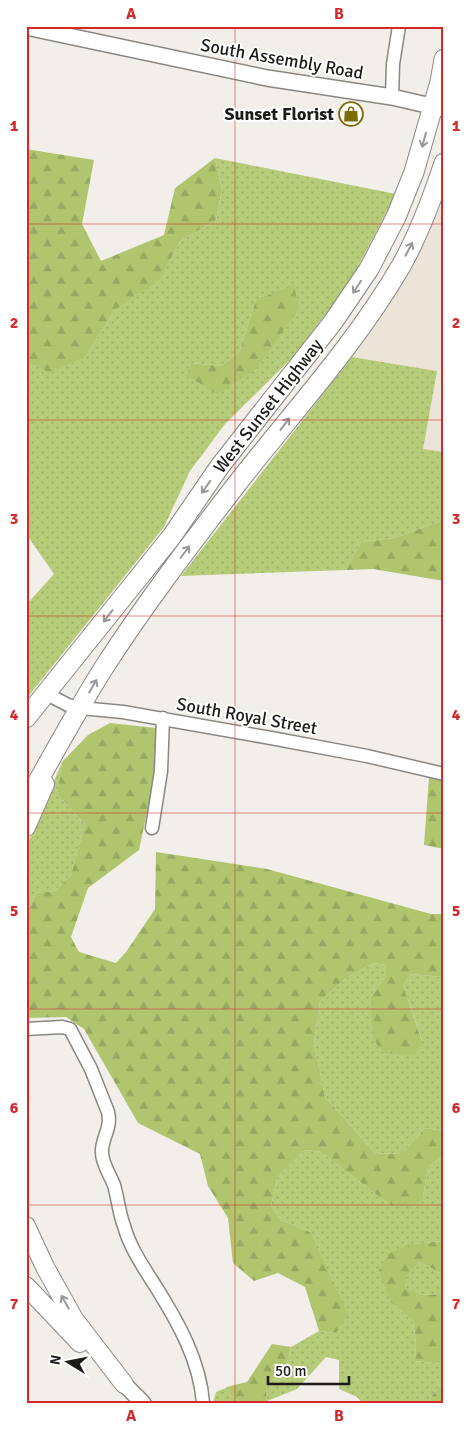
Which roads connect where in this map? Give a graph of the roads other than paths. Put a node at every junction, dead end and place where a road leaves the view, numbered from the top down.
1 (399, 26) edge
2 (26, 27) edge
3 (444, 59) edge
4 (392, 96) junction
5 (438, 108) edge
6 (444, 163) edge
7 (46, 692) junction
8 (80, 708) junction
9 (26, 718) edge
10 (162, 718) junction
11 (69, 728) junction
12 (444, 774) edge
13 (26, 803) edge
14 (26, 827) edge
15 (152, 828) dead end
16 (26, 1029) edge
17 (26, 1226) edge
18 (26, 1286) edge
19 (124, 1384) junction
20 (143, 1403) edge
21 (203, 1403) edge

1 - 4 street
2 - 4 street, South Assembly Road
3 - 5 main road, West Sunset Highway
4 - 5 street, South Assembly Road
5 -> 7 main road, West Sunset Highway
8 -> 6 main road, West Sunset Highway
7 - 8 street, South Royal Street
7 - 9 main road, West Sunset Highway
8 - 10 street, South Royal Street
8 - 11 main road, West Sunset Highway
10 - 12 street, South Royal Street
10 - 15 street
11 - 13 main road, West Sunset Highway
11 - 14 main road
16 - 21 street
19 -> 17 main road
18 - 19 main road
19 - 20 street

